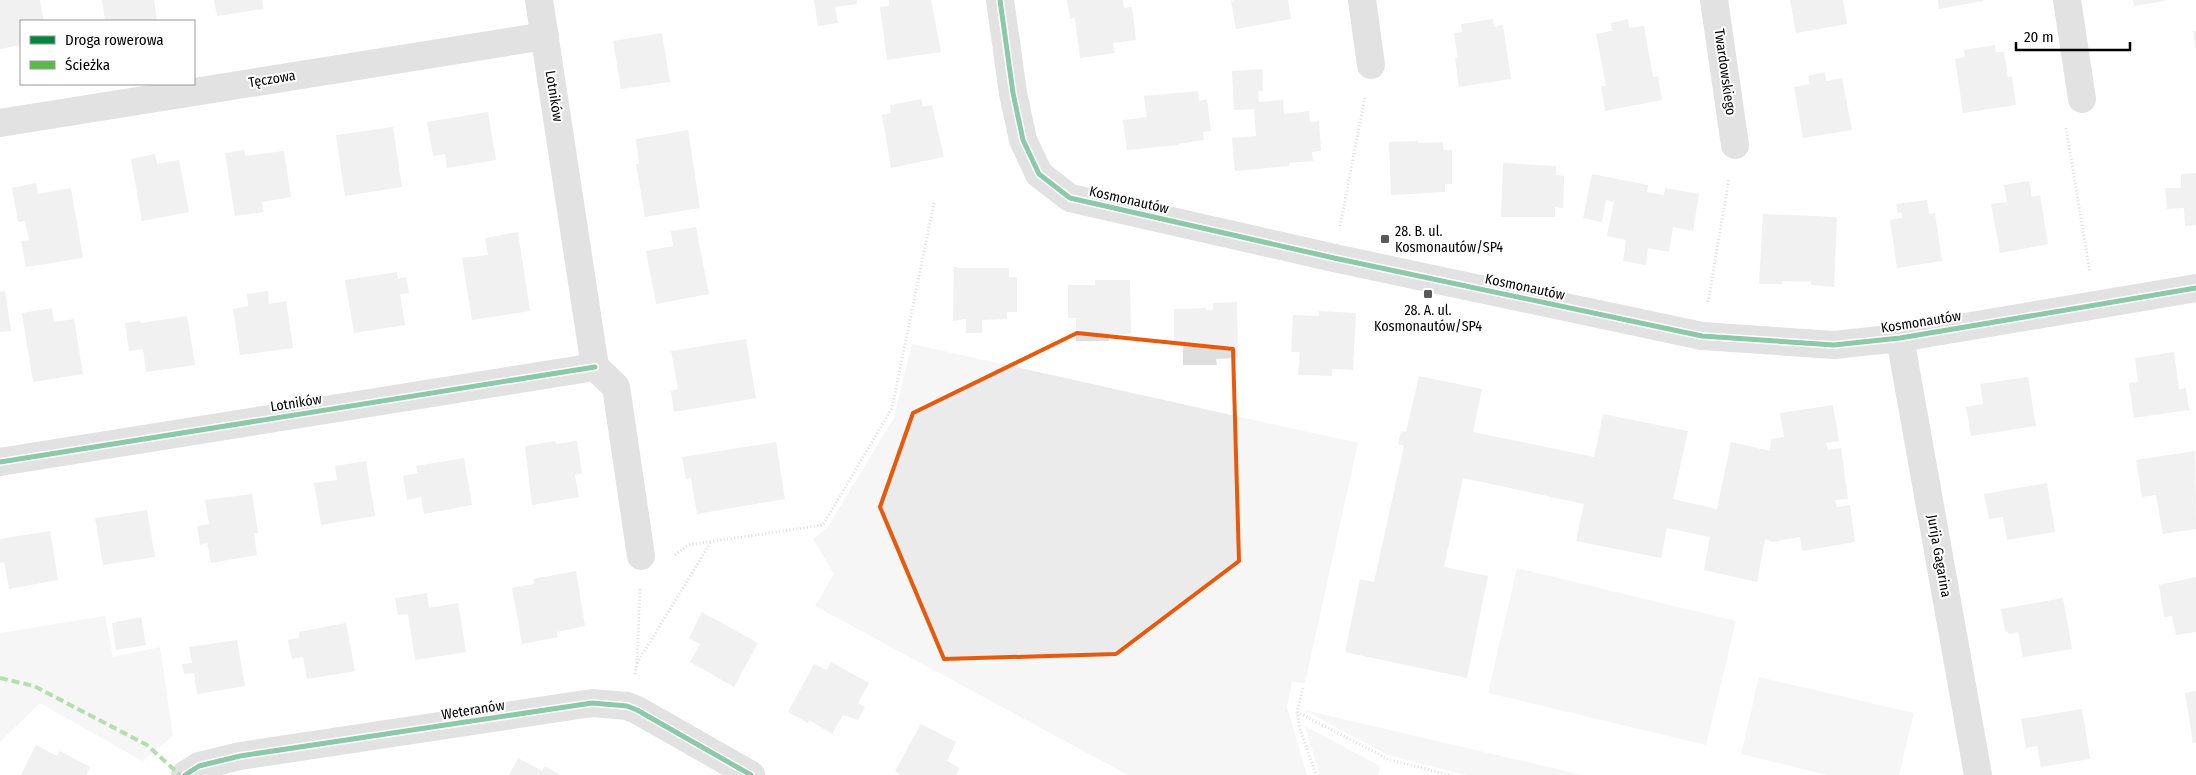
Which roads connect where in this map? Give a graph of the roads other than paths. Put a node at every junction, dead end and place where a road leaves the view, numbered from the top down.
1 (539, 0) edge
2 (1000, 0) edge
3 (1362, 0) edge
4 (1714, 0) edge
5 (2067, 0) edge
6 (545, 36) junction
7 (1371, 65) road end
8 (2082, 100) road end
9 (0, 123) edge
10 (1735, 145) road end
11 (2196, 288) edge
12 (1900, 338) junction
13 (596, 367) junction
14 (0, 462) edge
15 (641, 556) road end
16 (185, 775) edge
17 (751, 775) edge
18 (1978, 775) edge

1 - 6 street, Lotników
2 - 12 street, Kosmonautów
3 - 7 street
4 - 10 street, Twardowskiego
5 - 8 street
6 - 9 street, Tęczowa
6 - 13 street, Lotników
11 - 12 street, Kosmonautów
12 - 18 street, Jurija Gagarina
13 - 14 street, Lotników
13 - 15 street
16 - 17 street, Weteranów

